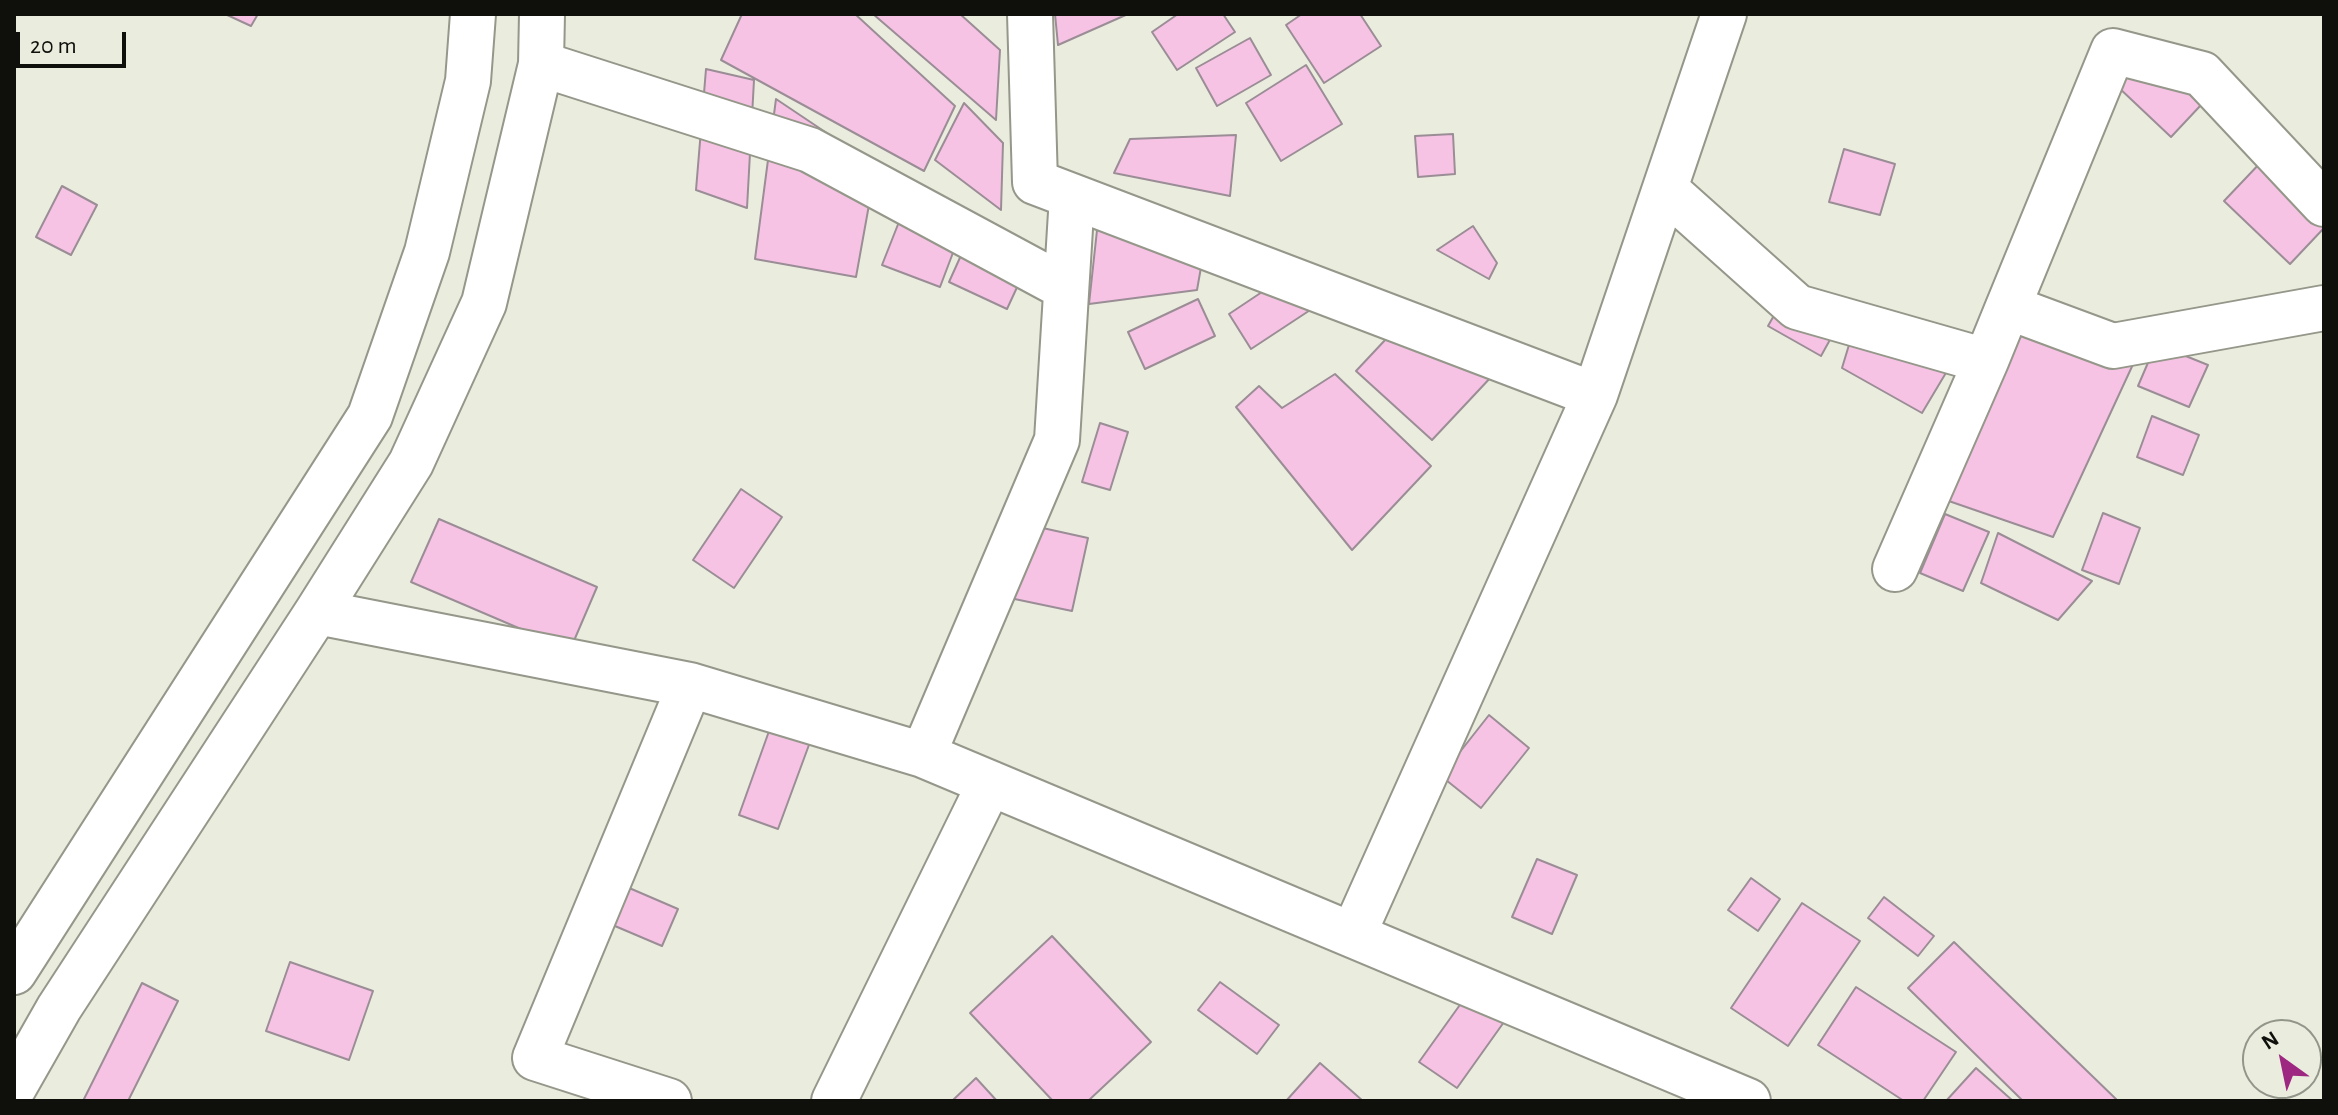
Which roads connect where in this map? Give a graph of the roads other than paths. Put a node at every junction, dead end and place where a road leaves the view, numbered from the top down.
1 (473, 14) edge
2 (542, 14) edge
3 (1030, 14) edge
4 (1724, 14) edge
5 (541, 64) junction
6 (1665, 189) junction
7 (1072, 196) junction
8 (2324, 204) edge
9 (1066, 288) junction
10 (2008, 307) junction
11 (2324, 308) edge
12 (1986, 361) junction
13 (1595, 395) junction
14 (1895, 569) dead end
15 (317, 612) junction
16 (690, 685) junction
17 (923, 755) junction
18 (990, 783) junction
19 (1353, 935) junction
20 (14, 972) edge
21 (14, 1087) edge
22 (669, 1101) edge
23 (834, 1101) edge
24 (1748, 1101) edge

1 - 20 street
2 - 5 street
3 - 7 street
4 - 6 street
5 - 9 street
5 - 15 street
6 - 12 street
6 - 13 street
7 - 9 street
7 - 13 street
8 - 10 street
9 - 17 street
10 - 11 street
10 - 12 street
12 - 14 street
13 - 19 street
15 - 16 street
15 - 21 street
16 - 17 street
16 - 22 street
17 - 18 street
18 - 19 street
18 - 23 street
19 - 24 street

